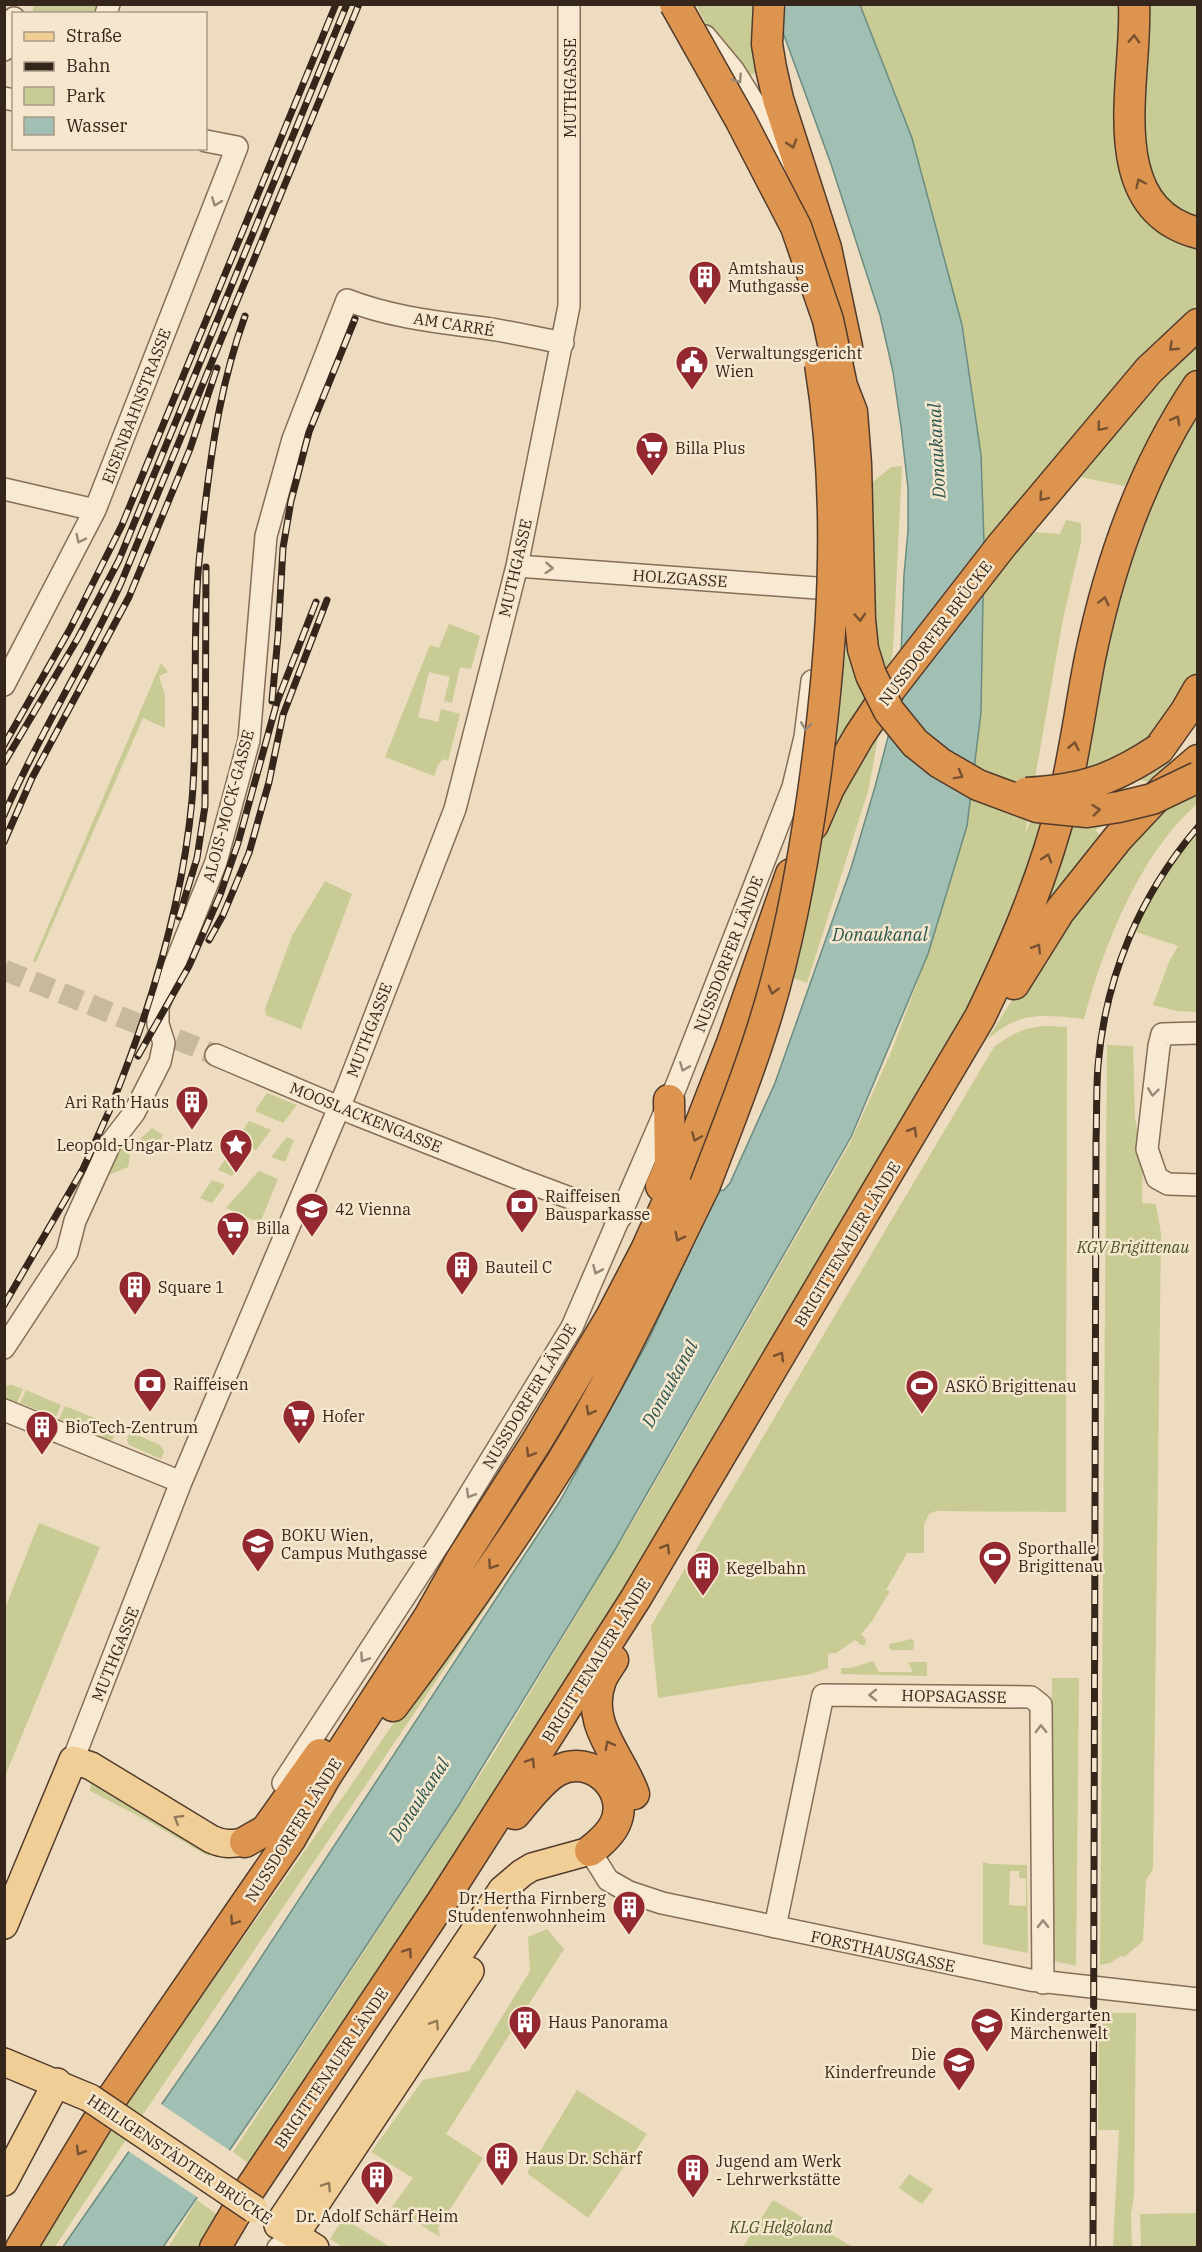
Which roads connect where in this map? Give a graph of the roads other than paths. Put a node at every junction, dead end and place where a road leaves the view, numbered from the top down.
1 (569, 4) edge
2 (674, 4) edge
3 (769, 4) edge
4 (1134, 4) edge
5 (12, 24) edge
6 (4, 50) edge
7 (207, 141) edge
8 (765, 168) junction
9 (1188, 230) edge
10 (346, 300) joint
11 (1197, 324) edge
12 (563, 343) junction
13 (1197, 386) edge
14 (852, 412) junction
15 (4, 489) edge
16 (95, 510) junction
17 (517, 566) junction
18 (844, 590) junction
19 (4, 685) edge
20 (1195, 706) edge
21 (1197, 760) edge
22 (1197, 777) edge
23 (999, 792) junction
24 (1197, 1033) edge
25 (732, 1043) joint
26 (216, 1055) tunnel mouth
27 (956, 1059) junction
28 (669, 1100) junction
29 (338, 1107) junction
30 (1197, 1185) edge
31 (621, 1217) junction
32 (4, 1348) edge
33 (570, 1385) junction
34 (4, 1410) edge
35 (182, 1482) junction
36 (460, 1560) junction
37 (636, 1598) junction
38 (73, 1760) junction
39 (291, 1838) junction
40 (245, 1842) junction
41 (594, 1859) junction
42 (443, 1900) junction
43 (4, 1925) edge
44 (775, 1928) junction
45 (1043, 1983) junction
46 (1197, 1999) edge
47 (4, 2062) edge
48 (85, 2093) junction
49 (4, 2182) edge
50 (289, 2240) edge
51 (21, 2247) edge
52 (215, 2247) edge

1 - 12 street, MUTHGASSE
2 - 8 highway, bridge
2 -> 18 street, NUSSDORFER LÄNDE
3 -> 14 highway
9 -> 4 highway
5 - 6 street
7 -> 16 street, EISENBAHNSTRASSE
8 - 14 highway, bridge
8 -> 39 highway, bridge
10 - 12 street, AM CARRÉ
10 - 32 street, ALOIS-MOCK-GASSE
11 -> 25 highway, NUSSDORFER BRÜCKE
12 - 17 street, MUTHGASSE
27 -> 13 highway
14 -> 23 highway, bridge
15 - 16 street
16 -> 19 street, EISENBAHNSTRASSE
17 -> 18 street, HOLZGASSE
17 - 29 street, MUTHGASSE
18 -> 28 street, NUSSDORFER LÄNDE
20 - 23 highway, bridge
27 -> 21 highway
23 -> 22 highway, bridge
24 -> 30 street
25 -> 33 highway, NUSSDORFER LÄNDE
26 - 29 street, MOOSLACKENGASSE
37 -> 27 highway, BRIGITTENAUER LÄNDE
28 - 31 street, NUSSDORFER LÄNDE
28 - 33 highway
29 - 31 street, MOOSLACKENGASSE
29 - 35 street, MUTHGASSE
31 -> 40 street, NUSSDORFER LÄNDE
33 -> 36 highway, NUSSDORFER LÄNDE
34 - 35 street
35 - 38 street, MUTHGASSE
36 - 39 highway, NUSSDORFER LÄNDE
36 - 40 highway
41 -> 37 highway
42 -> 37 highway, BRIGITTENAUER LÄNDE
40 -> 38 main road
38 - 43 main road, MUTHGASSE
39 -> 48 highway, NUSSDORFER LÄNDE
41 - 42 highway
41 - 44 street, FORSTHAUSGASSE
41 - 50 main road
52 -> 42 highway, BRIGITTENAUER LÄNDE
44 - 45 street, FORSTHAUSGASSE
45 -> 44 street, HOPSAGASSE
45 - 46 street, FORSTHAUSGASSE
47 - 48 main road, HEILIGENSTÄDTER BRÜCKE
48 - 49 main road
48 - 50 main road, HEILIGENSTÄDTER BRÜCKE, bridge
48 -> 51 highway, NUSSDORFER LÄNDE

